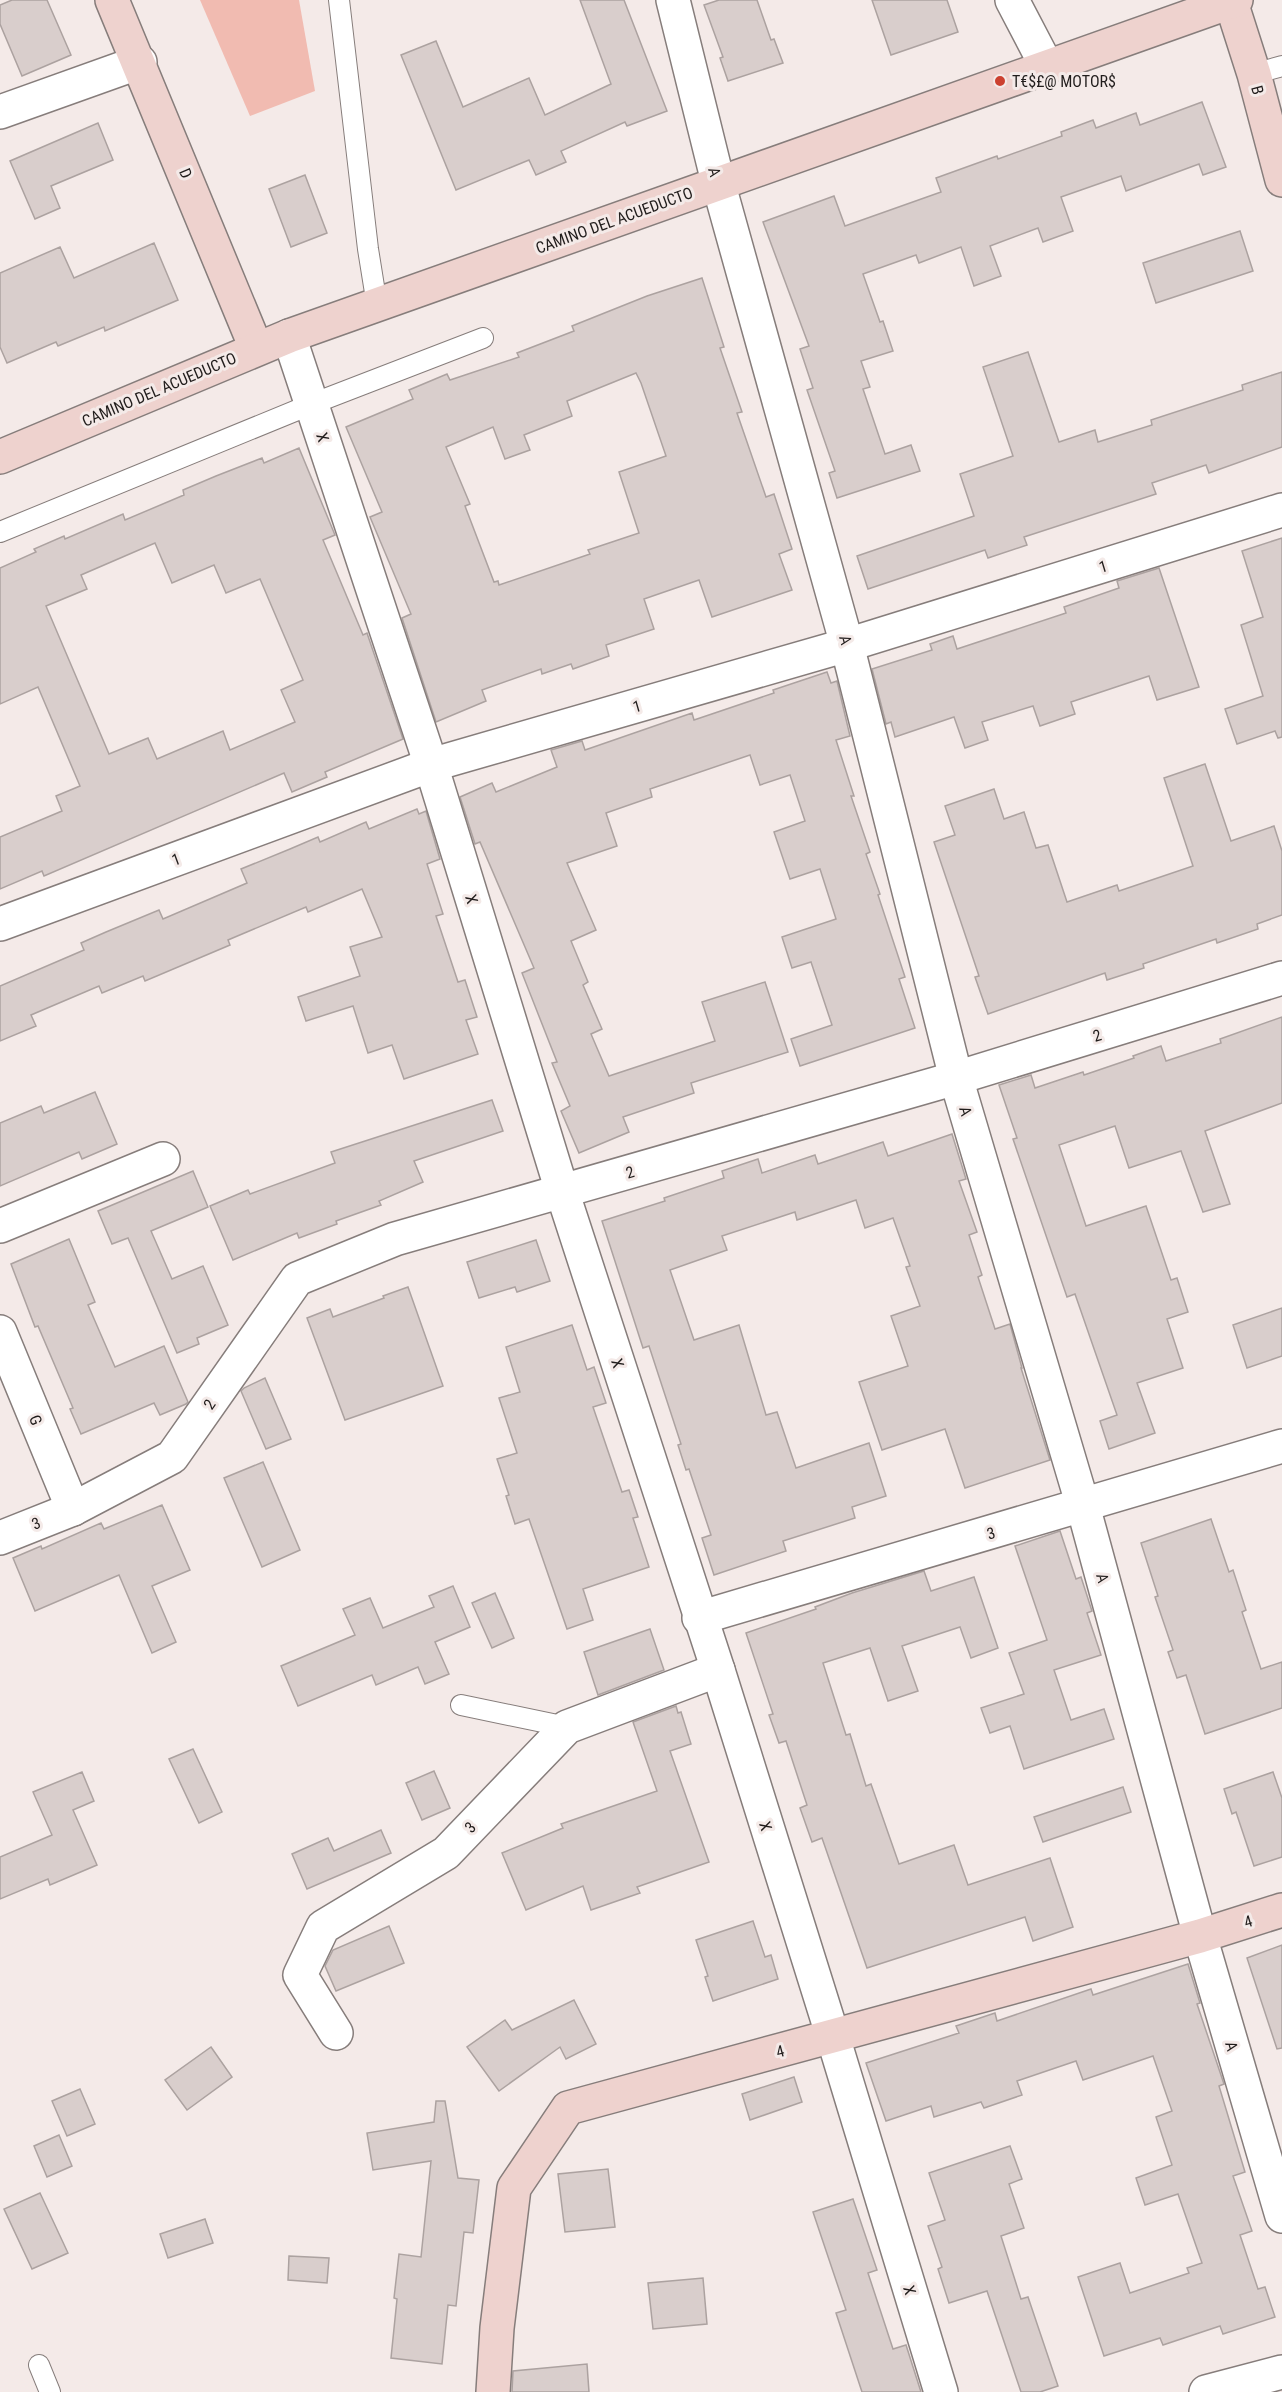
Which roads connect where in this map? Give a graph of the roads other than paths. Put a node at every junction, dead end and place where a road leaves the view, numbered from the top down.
1 (112, 0) edge
2 (339, 0) edge
3 (673, 0) edge
4 (1012, 0) edge
5 (1234, 1) edge
6 (140, 62) junction
7 (1047, 67) junction
8 (1268, 70) edge
9 (0, 112) edge
10 (1282, 180) edge
11 (718, 183) junction
12 (377, 305) junction
13 (289, 336) junction
14 (483, 339) dead end
15 (256, 348) junction
16 (312, 404) junction
17 (0, 457) edge
18 (1282, 510) edge
19 (0, 532) edge
20 (847, 645) junction
21 (431, 765) junction
22 (0, 924) edge
23 (1282, 978) edge
24 (956, 1078) junction
25 (163, 1159) dead end
26 (562, 1191) junction
27 (0, 1226) edge
28 (0, 1332) edge
29 (1282, 1446) edge
30 (1083, 1506) junction
31 (73, 1509) junction
32 (0, 1538) edge
33 (699, 1618) junction
34 (718, 1670) junction
35 (461, 1705) dead end
36 (567, 1727) junction
37 (1282, 1910) edge
38 (1200, 1935) junction
39 (336, 2033) dead end
40 (833, 2037) junction
41 (1282, 2216) edge
42 (39, 2365) dead end
43 (1282, 2372) edge
44 (50, 2392) edge
45 (493, 2392) edge
46 (941, 2392) edge
47 (1206, 2392) edge

1 - 6 street, D
2 - 12 lane
3 - 11 street, A
4 - 7 street
5 - 7 street, CAMINO DEL ACUEDUCTO
5 - 8 street, B
6 - 9 street
6 - 15 street, D
7 - 11 street, CAMINO DEL ACUEDUCTO
8 - 10 street, B
11 - 12 street, CAMINO DEL ACUEDUCTO
11 - 20 street, A
12 - 13 street, CAMINO DEL ACUEDUCTO
13 - 15 street, CAMINO DEL ACUEDUCTO
13 - 16 street, X
14 - 16 lane
15 - 17 street, CAMINO DEL ACUEDUCTO
16 - 19 lane
16 - 21 street, X
18 - 20 street, 1
20 - 21 street, 1
20 - 24 street, A
21 - 22 street, 1
21 - 26 street, X
23 - 24 street, 2
24 - 26 street, 2
24 - 30 street, A
25 - 27 street
26 - 31 street, 2
26 - 33 street, X
28 - 31 street, G
29 - 30 street, 3
30 - 33 street, 3
30 - 38 street, A
31 - 32 street, 3
33 - 34 street, X
34 - 36 street, 3
34 - 40 street, X
35 - 36 lane
36 - 39 street, 3
37 - 38 street, 4
38 - 40 street, 4
38 - 41 street, A
40 - 45 street, 4
40 - 46 street, X
42 - 44 lane
43 - 47 street

